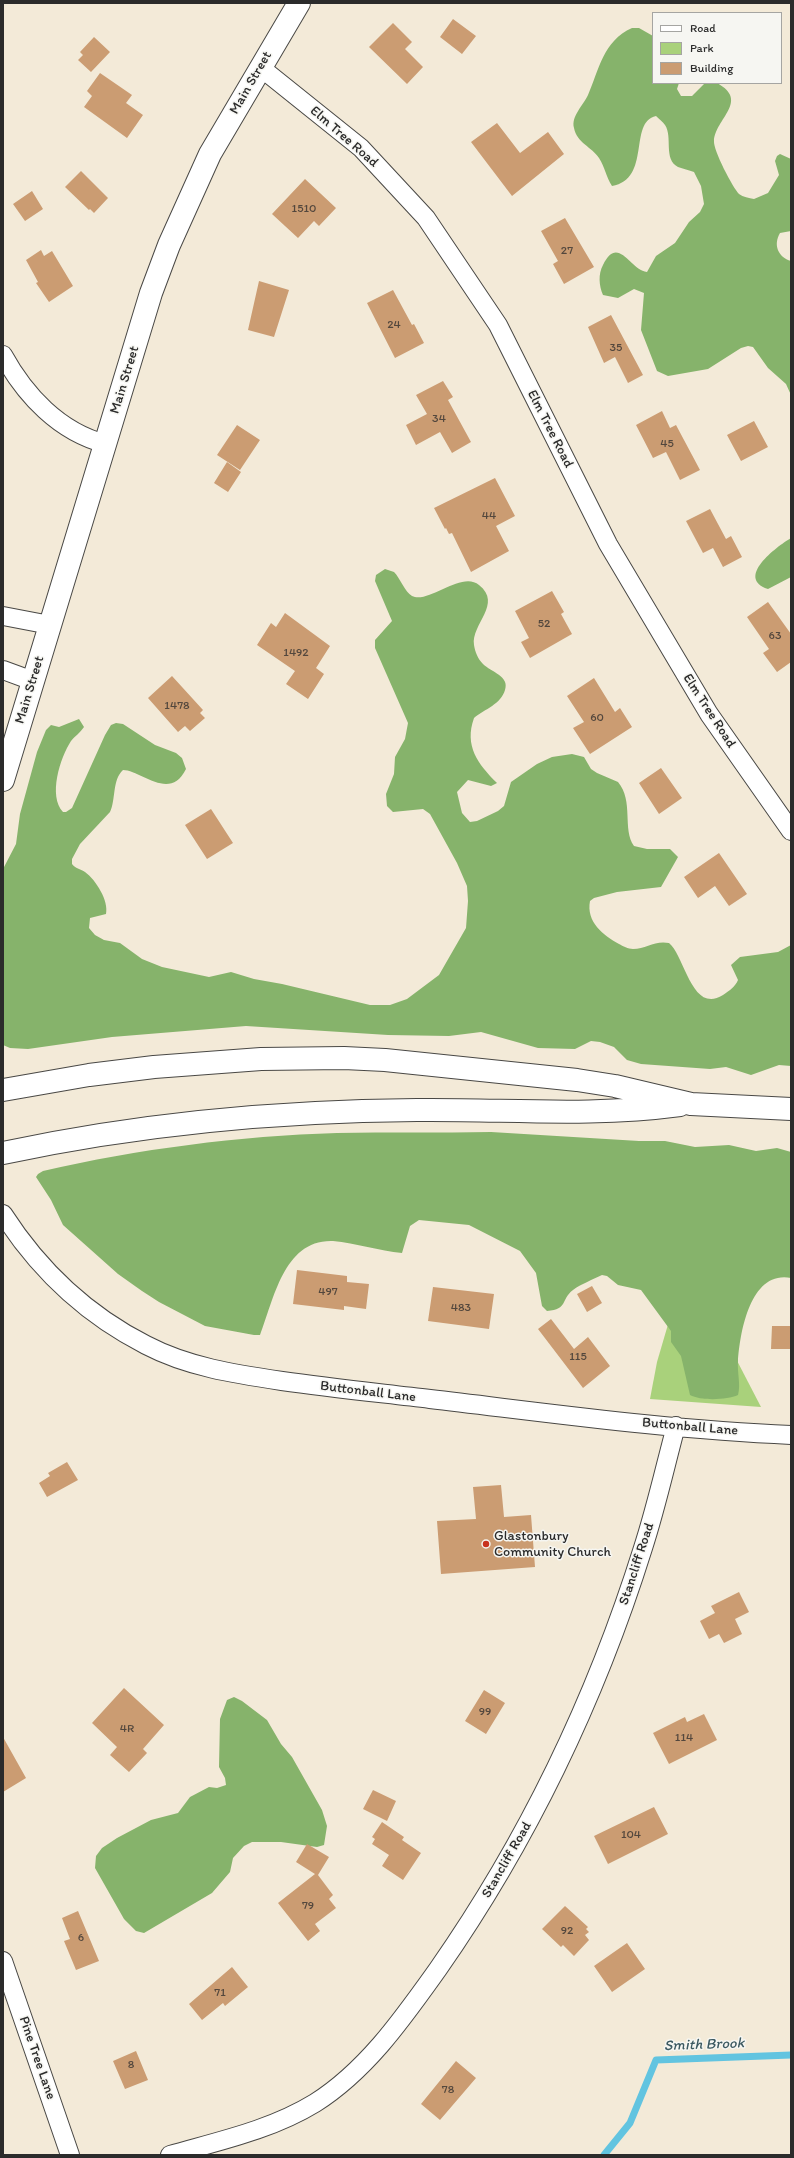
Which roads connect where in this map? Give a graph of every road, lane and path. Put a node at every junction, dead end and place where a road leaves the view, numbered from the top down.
1 (299, 3) edge
2 (260, 67) junction
3 (3, 355) edge
4 (106, 444) junction
5 (3, 616) edge
6 (50, 624) junction
7 (3, 670) edge
8 (33, 681) junction
9 (3, 780) edge
10 (791, 831) edge
11 (3, 1090) edge
12 (691, 1104) junction
13 (791, 1109) edge
14 (3, 1153) edge
15 (3, 1214) edge
16 (676, 1426) junction
17 (791, 1435) edge
18 (3, 1962) edge
19 (70, 2155) edge
20 (170, 2155) edge

1 - 2 main road, Main Street
2 - 4 main road, Main Street
2 - 10 street, Elm Tree Road
3 - 4 street
4 - 6 main road, Main Street
5 - 6 street
6 - 8 main road, Main Street
7 - 8 street
8 - 9 main road, Main Street
11 - 12 main road
12 - 13 main road
12 - 14 main road
15 - 16 street, Buttonball Lane
16 - 17 street, Buttonball Lane
16 - 20 street, Stancliff Road
18 - 19 street, Pine Tree Lane

